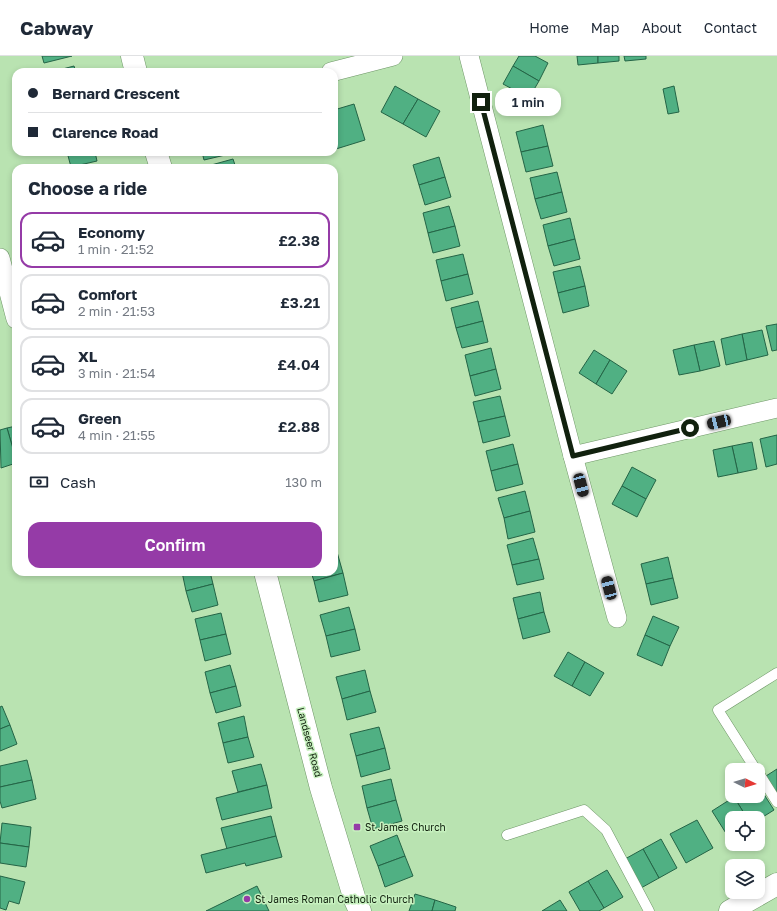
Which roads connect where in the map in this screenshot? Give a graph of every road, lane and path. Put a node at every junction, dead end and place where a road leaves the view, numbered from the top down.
1 (132, 56) edge
2 (393, 56) edge
3 (469, 56) edge
4 (135, 68) edge
5 (338, 70) edge
6 (0, 258) edge
7 (3, 284) edge
8 (12, 308) edge
9 (777, 408) edge
10 (573, 456) junction
11 (266, 576) edge
12 (618, 618) dead end
13 (777, 673) edge
14 (752, 763) edge
15 (765, 783) edge
16 (777, 802) edge
17 (507, 835) dead end
18 (777, 884) edge
19 (360, 911) edge
20 (649, 911) edge
21 (730, 911) edge

1 - 4 street
2 - 5 street
3 - 10 street
6 - 7 street
7 - 8 street
9 - 10 street
10 - 12 street
11 - 19 street, Landseer Road
13 - 14 lane
15 - 16 lane
17 - 20 lane
18 - 21 street

